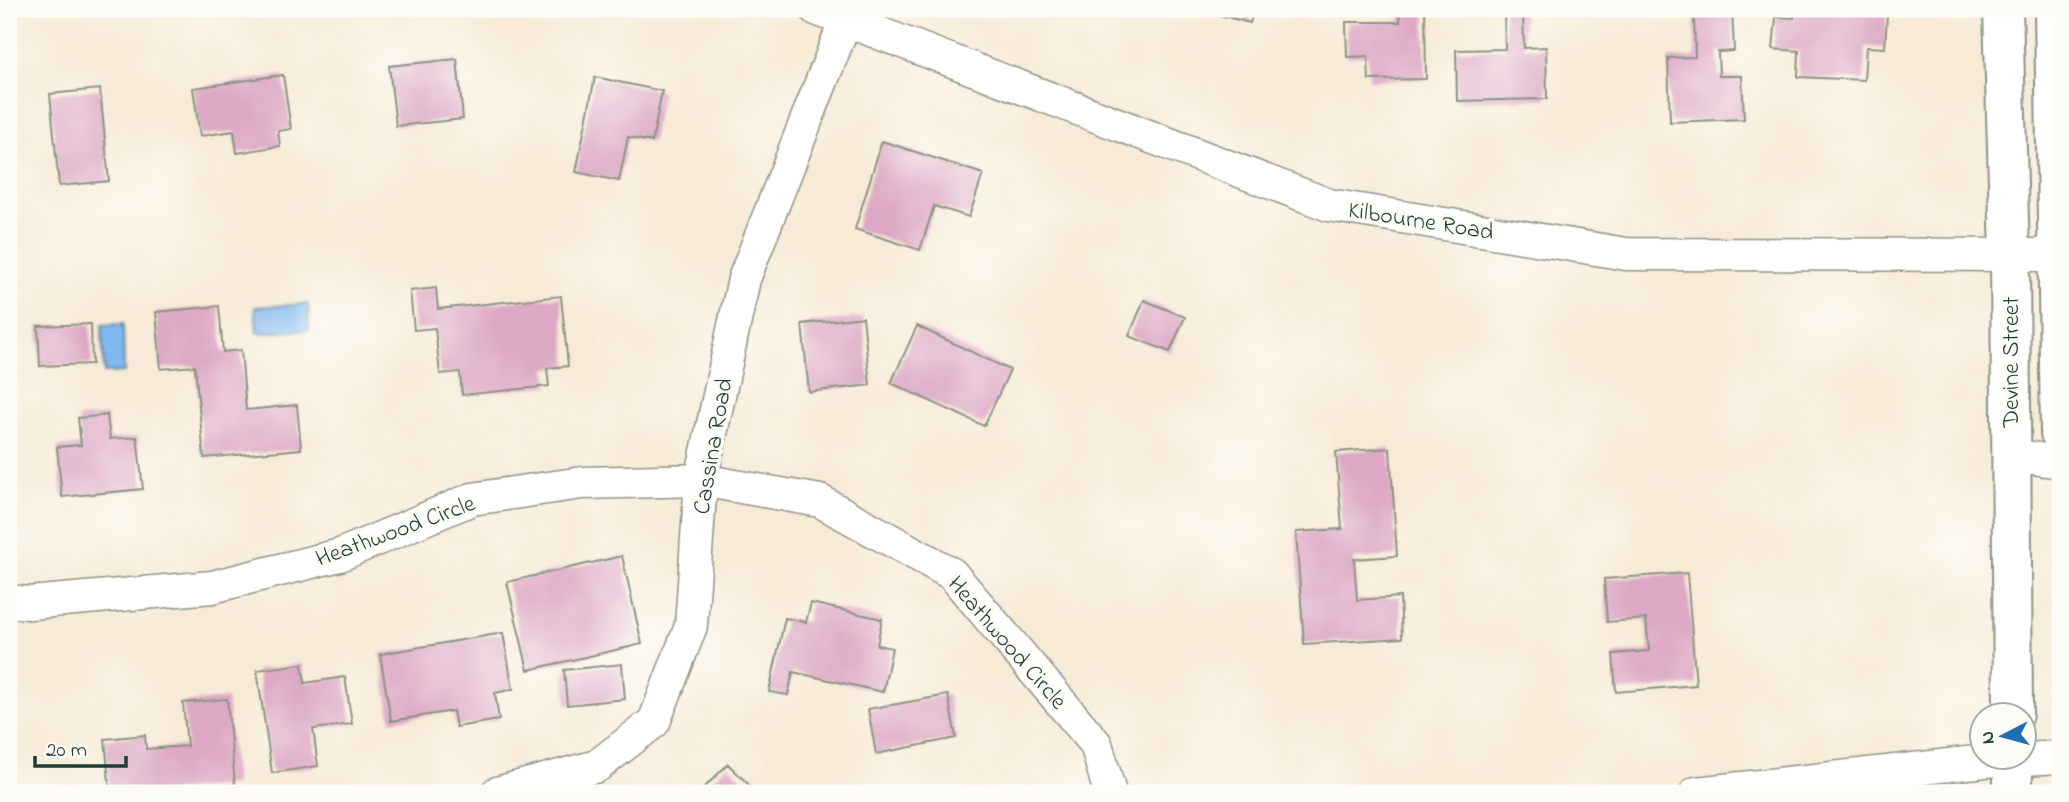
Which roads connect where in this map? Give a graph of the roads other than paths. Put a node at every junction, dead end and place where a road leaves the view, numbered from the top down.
1 (816, 9) edge
2 (2003, 9) edge
3 (849, 14) edge
4 (2056, 22) edge
5 (2010, 255) junction
6 (2059, 255) edge
7 (2060, 433) edge
8 (2011, 455) junction
9 (2060, 462) edge
10 (701, 480) junction
11 (9, 601) edge
12 (2013, 700) edge
13 (2060, 757) edge
14 (1968, 763) edge
15 (2038, 763) edge
16 (497, 793) edge
17 (1110, 793) edge
18 (1696, 793) edge

1 - 3 street, Kilbourne Road
2 - 5 main road, Devine Street
3 - 5 street, Kilbourne Road
3 - 10 street, Cassina Road
4 - 6 main road, Devine Street
5 - 6 street, Kilbourne Road
5 - 8 main road, Devine Street
6 - 7 main road, Devine Street
8 - 9 street
8 - 12 main road, Devine Street
10 - 11 street, Heathwood Circle
10 - 16 street, Cassina Road
10 - 17 street, Heathwood Circle
13 - 15 street
14 - 18 street

